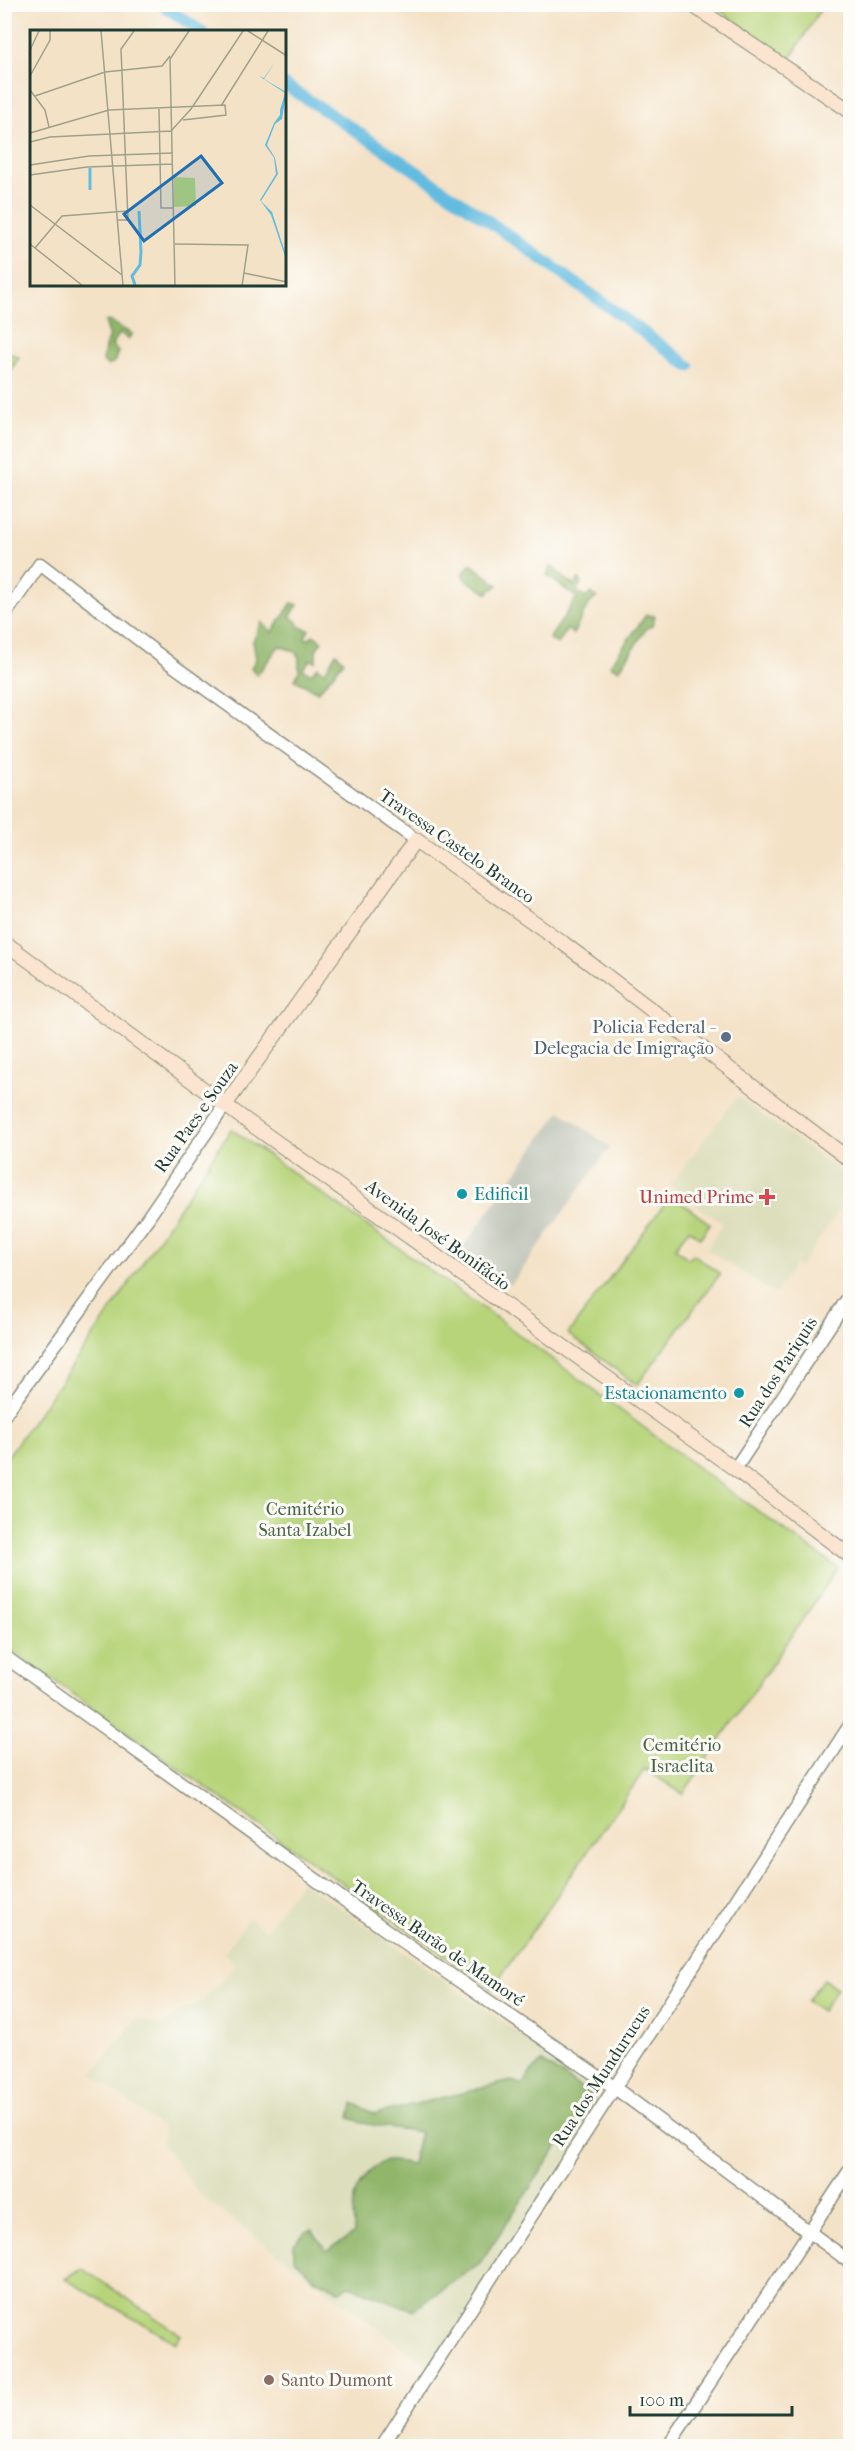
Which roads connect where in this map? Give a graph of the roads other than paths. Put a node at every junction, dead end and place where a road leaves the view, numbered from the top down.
1 (691, 4) edge
2 (850, 111) edge
3 (4, 616) edge
4 (416, 840) junction
5 (4, 942) edge
6 (225, 1104) junction
7 (850, 1160) edge
8 (850, 1295) edge
9 (4, 1414) edge
10 (735, 1469) junction
11 (850, 1556) edge
12 (4, 1656) edge
13 (850, 1725) edge
14 (615, 2088) junction
15 (850, 2170) edge
16 (809, 2232) junction
17 (850, 2262) edge
18 (382, 2446) edge
19 (668, 2446) edge

1 - 2 main road
3 - 4 street, Travessa Castelo Branco
4 - 6 main road, Rua Paes e Souza
4 - 7 main road, Travessa Castelo Branco
5 - 6 main road, Avenida José Bonifácio
6 - 9 street, Rua Paes e Souza
6 - 10 main road, Avenida José Bonifácio
8 - 10 street, Rua dos Pariquis
10 - 11 main road, Avenida José Bonifácio
12 - 14 street, Travessa Barão de Mamoré
13 - 14 street, Rua dos Mundurucus
14 - 16 street, Travessa Barão de Mamoré
14 - 18 street, Rua dos Mundurucus
15 - 16 street
16 - 17 street, Travessa Barão de Mamoré
16 - 19 street

